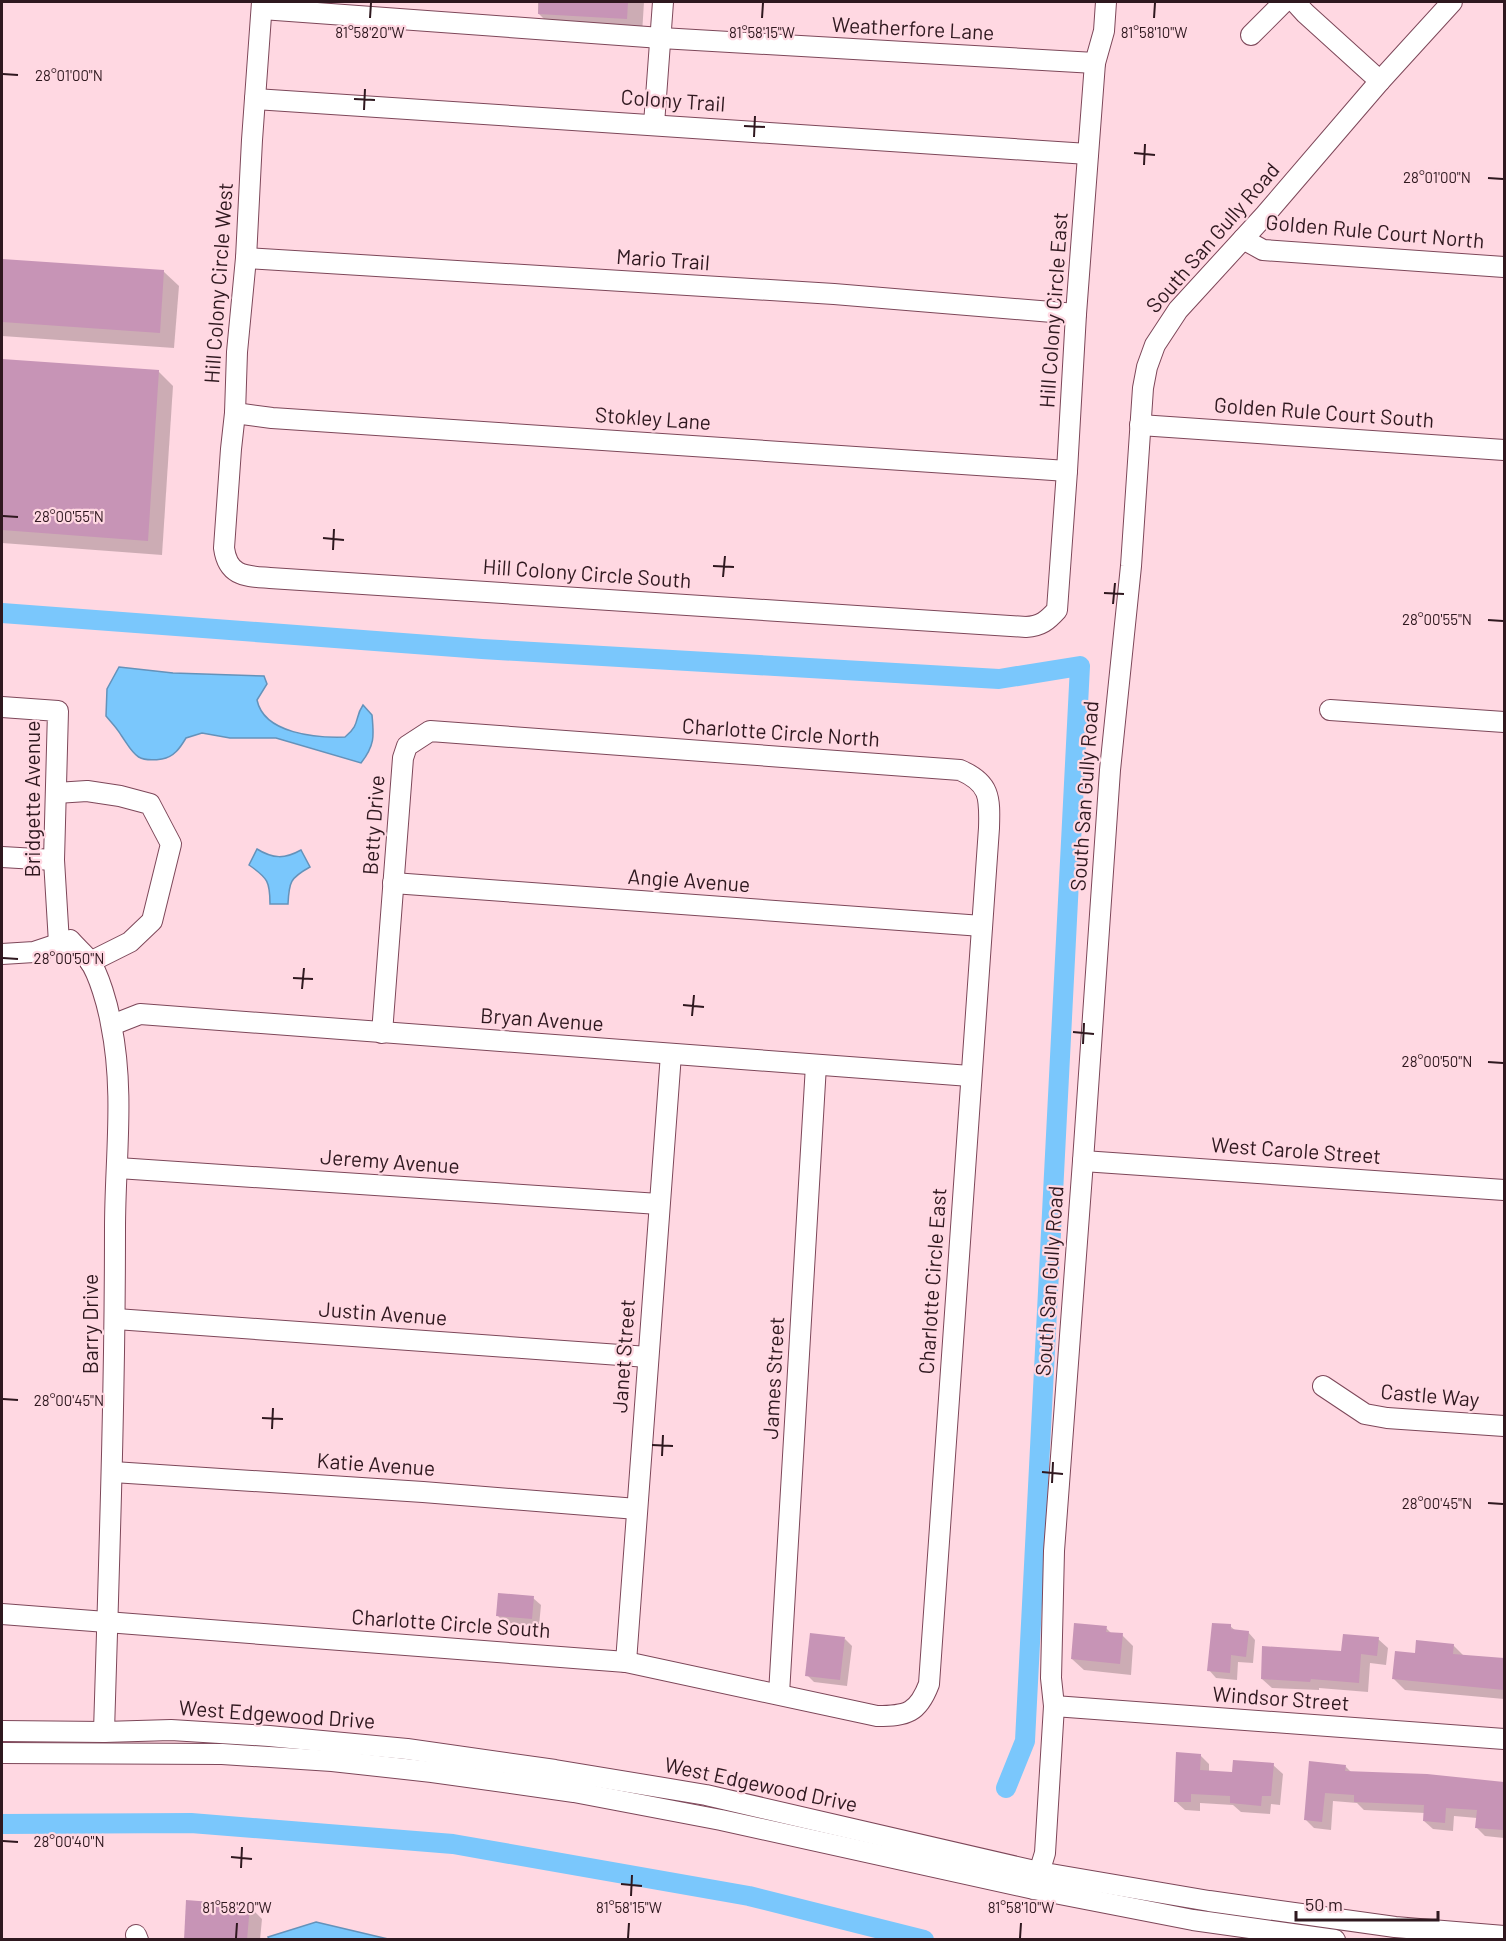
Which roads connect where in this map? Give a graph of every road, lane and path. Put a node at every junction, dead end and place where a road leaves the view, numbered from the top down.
1 (663, 2) edge
2 (1106, 2) edge
3 (1284, 2) edge
4 (1295, 2) edge
5 (1452, 2) edge
6 (262, 5) edge
7 (1251, 35) dead end
8 (661, 38) junction
9 (1095, 63) junction
10 (1380, 81) junction
11 (255, 99) junction
12 (654, 124) junction
13 (1088, 154) junction
14 (1242, 239) junction
15 (246, 258) junction
16 (1504, 267) edge
17 (1076, 314) junction
18 (235, 413) junction
19 (1140, 425) junction
20 (1504, 450) edge
21 (1067, 471) junction
22 (231, 567) joint
23 (1048, 620) joint
24 (2, 707) edge
25 (1330, 710) dead end
26 (1504, 722) edge
27 (527, 738) joint
28 (56, 793) junction
29 (988, 828) joint
30 (2, 857) edge
31 (54, 860) junction
32 (393, 884) junction
33 (982, 926) junction
34 (59, 944) junction
35 (2, 954) edge
36 (90, 962) junction
37 (112, 1025) junction
38 (382, 1033) junction
39 (671, 1054) junction
40 (816, 1065) junction
41 (970, 1076) junction
42 (1083, 1161) junction
43 (118, 1168) junction
44 (1504, 1190) edge
45 (659, 1204) junction
46 (116, 1319) junction
47 (648, 1357) junction
48 (1323, 1386) dead end
49 (1504, 1426) edge
50 (112, 1472) junction
51 (637, 1509) junction
52 (2, 1614) edge
53 (107, 1622) junction
54 (626, 1662) junction
55 (779, 1694) junction
56 (1054, 1706) junction
57 (892, 1716) joint
58 (2, 1731) edge
59 (104, 1732) junction
60 (1504, 1739) edge
61 (2, 1753) edge
62 (1036, 1881) junction
63 (1504, 1936) edge
64 (1335, 1940) edge

1 - 8 street
2 - 9 street, Hill Colony Circle East
3 - 7 street
4 - 10 street
5 - 10 street, South San Gully Road
6 - 8 street, Weatherfore Lane
6 - 11 street, Hill Colony Circle West
8 - 9 street, Weatherfore Lane
8 - 12 street
9 - 13 street, Hill Colony Circle East
10 - 14 street, South San Gully Road
11 - 12 street, Colony Trail
11 - 15 street, Hill Colony Circle West
12 - 13 street, Colony Trail
13 - 17 street, Hill Colony Circle East
14 - 16 street, Golden Rule Court North
14 - 19 street, South San Gully Road
15 - 17 street, Mario Trail
15 - 18 street, Hill Colony Circle West
17 - 21 street, Hill Colony Circle East
18 - 21 street, Stokley Lane
18 - 22 street, Hill Colony Circle West
19 - 20 street, Golden Rule Court South
19 - 42 street, South San Gully Road
21 - 23 street, Hill Colony Circle East
22 - 23 street, Hill Colony Circle South
24 - 28 street, Bridgette Avenue
25 - 26 street
27 - 29 street, Charlotte Circle North
27 - 32 street, Betty Drive
28 - 31 street, Bridgette Avenue
28 - 36 street
29 - 33 street, Charlotte Circle East
30 - 31 street
31 - 34 street, Bridgette Avenue
32 - 33 street, Angie Avenue
32 - 38 street, Betty Drive
33 - 41 street, Charlotte Circle East
34 - 35 street
34 - 36 street, Barry Drive
36 - 37 street, Barry Drive
37 - 38 street, Bryan Avenue
37 - 43 street, Barry Drive
38 - 39 street, Bryan Avenue
39 - 40 street, Bryan Avenue
39 - 45 street, Janet Street
40 - 41 street, Bryan Avenue
40 - 55 street, James Street
41 - 57 street, Charlotte Circle East
42 - 44 street, West Carole Street
42 - 56 street, South San Gully Road
43 - 45 street, Jeremy Avenue
43 - 46 street, Barry Drive
45 - 47 street, Janet Street
46 - 47 street, Justin Avenue
46 - 50 street, Barry Drive
47 - 51 street, Janet Street
48 - 49 street, Castle Way
50 - 51 street, Katie Avenue
50 - 53 street, Barry Drive
51 - 54 street, Janet Street
52 - 53 street, Charlotte Circle South
53 - 54 street, Charlotte Circle South
53 - 59 street, Barry Drive
54 - 55 street, Charlotte Circle South
55 - 57 street, Charlotte Circle South
56 - 60 street, Windsor Street
56 - 62 street, South San Gully Road
58 - 59 street, West Edgewood Drive
59 - 62 street, West Edgewood Drive
61 - 62 street, West Edgewood Drive
62 - 63 street, West Edgewood Drive
62 - 64 street, West Edgewood Drive

